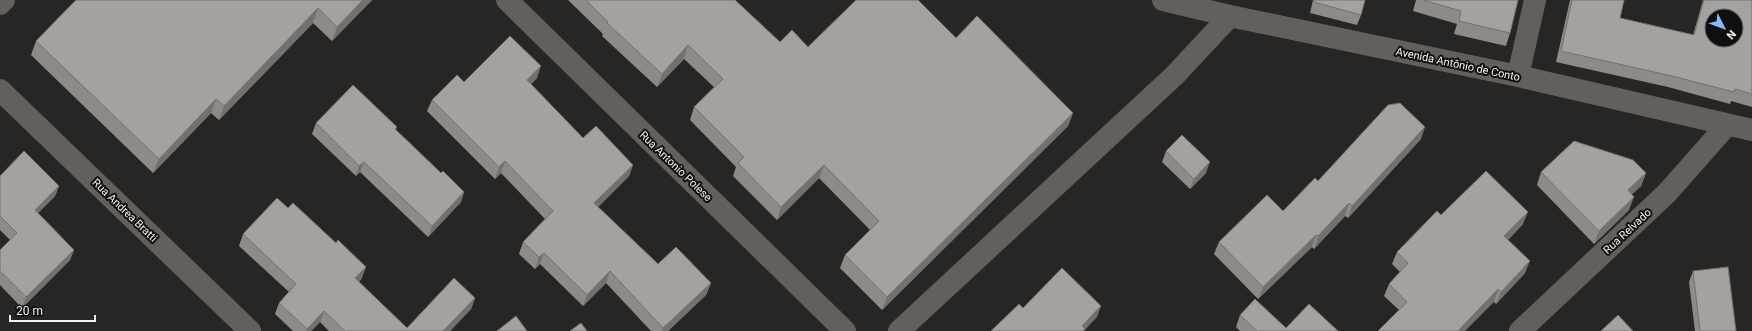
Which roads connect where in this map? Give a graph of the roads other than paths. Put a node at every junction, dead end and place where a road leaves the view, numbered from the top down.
1 (4, 0) edge
2 (507, 0) edge
3 (1163, 0) edge
4 (1535, 0) edge
5 (0, 4) edge
6 (1230, 16) junction
7 (1518, 76) junction
8 (0, 90) edge
9 (1727, 125) junction
10 (1752, 130) edge
11 (250, 331) edge
12 (845, 331) edge
13 (899, 331) edge
14 (1520, 331) edge

1 - 5 street
2 - 12 street, Rua Antonio Polese
3 - 6 street, Avenida Antônio de Conto
4 - 7 street
6 - 7 street, Avenida Antônio de Conto
6 - 13 street
7 - 9 street, Avenida Antônio de Conto
8 - 11 street, Rua Andrea Bratti
9 - 10 street, Avenida Antônio de Conto
9 - 14 street, Rua Relvado

